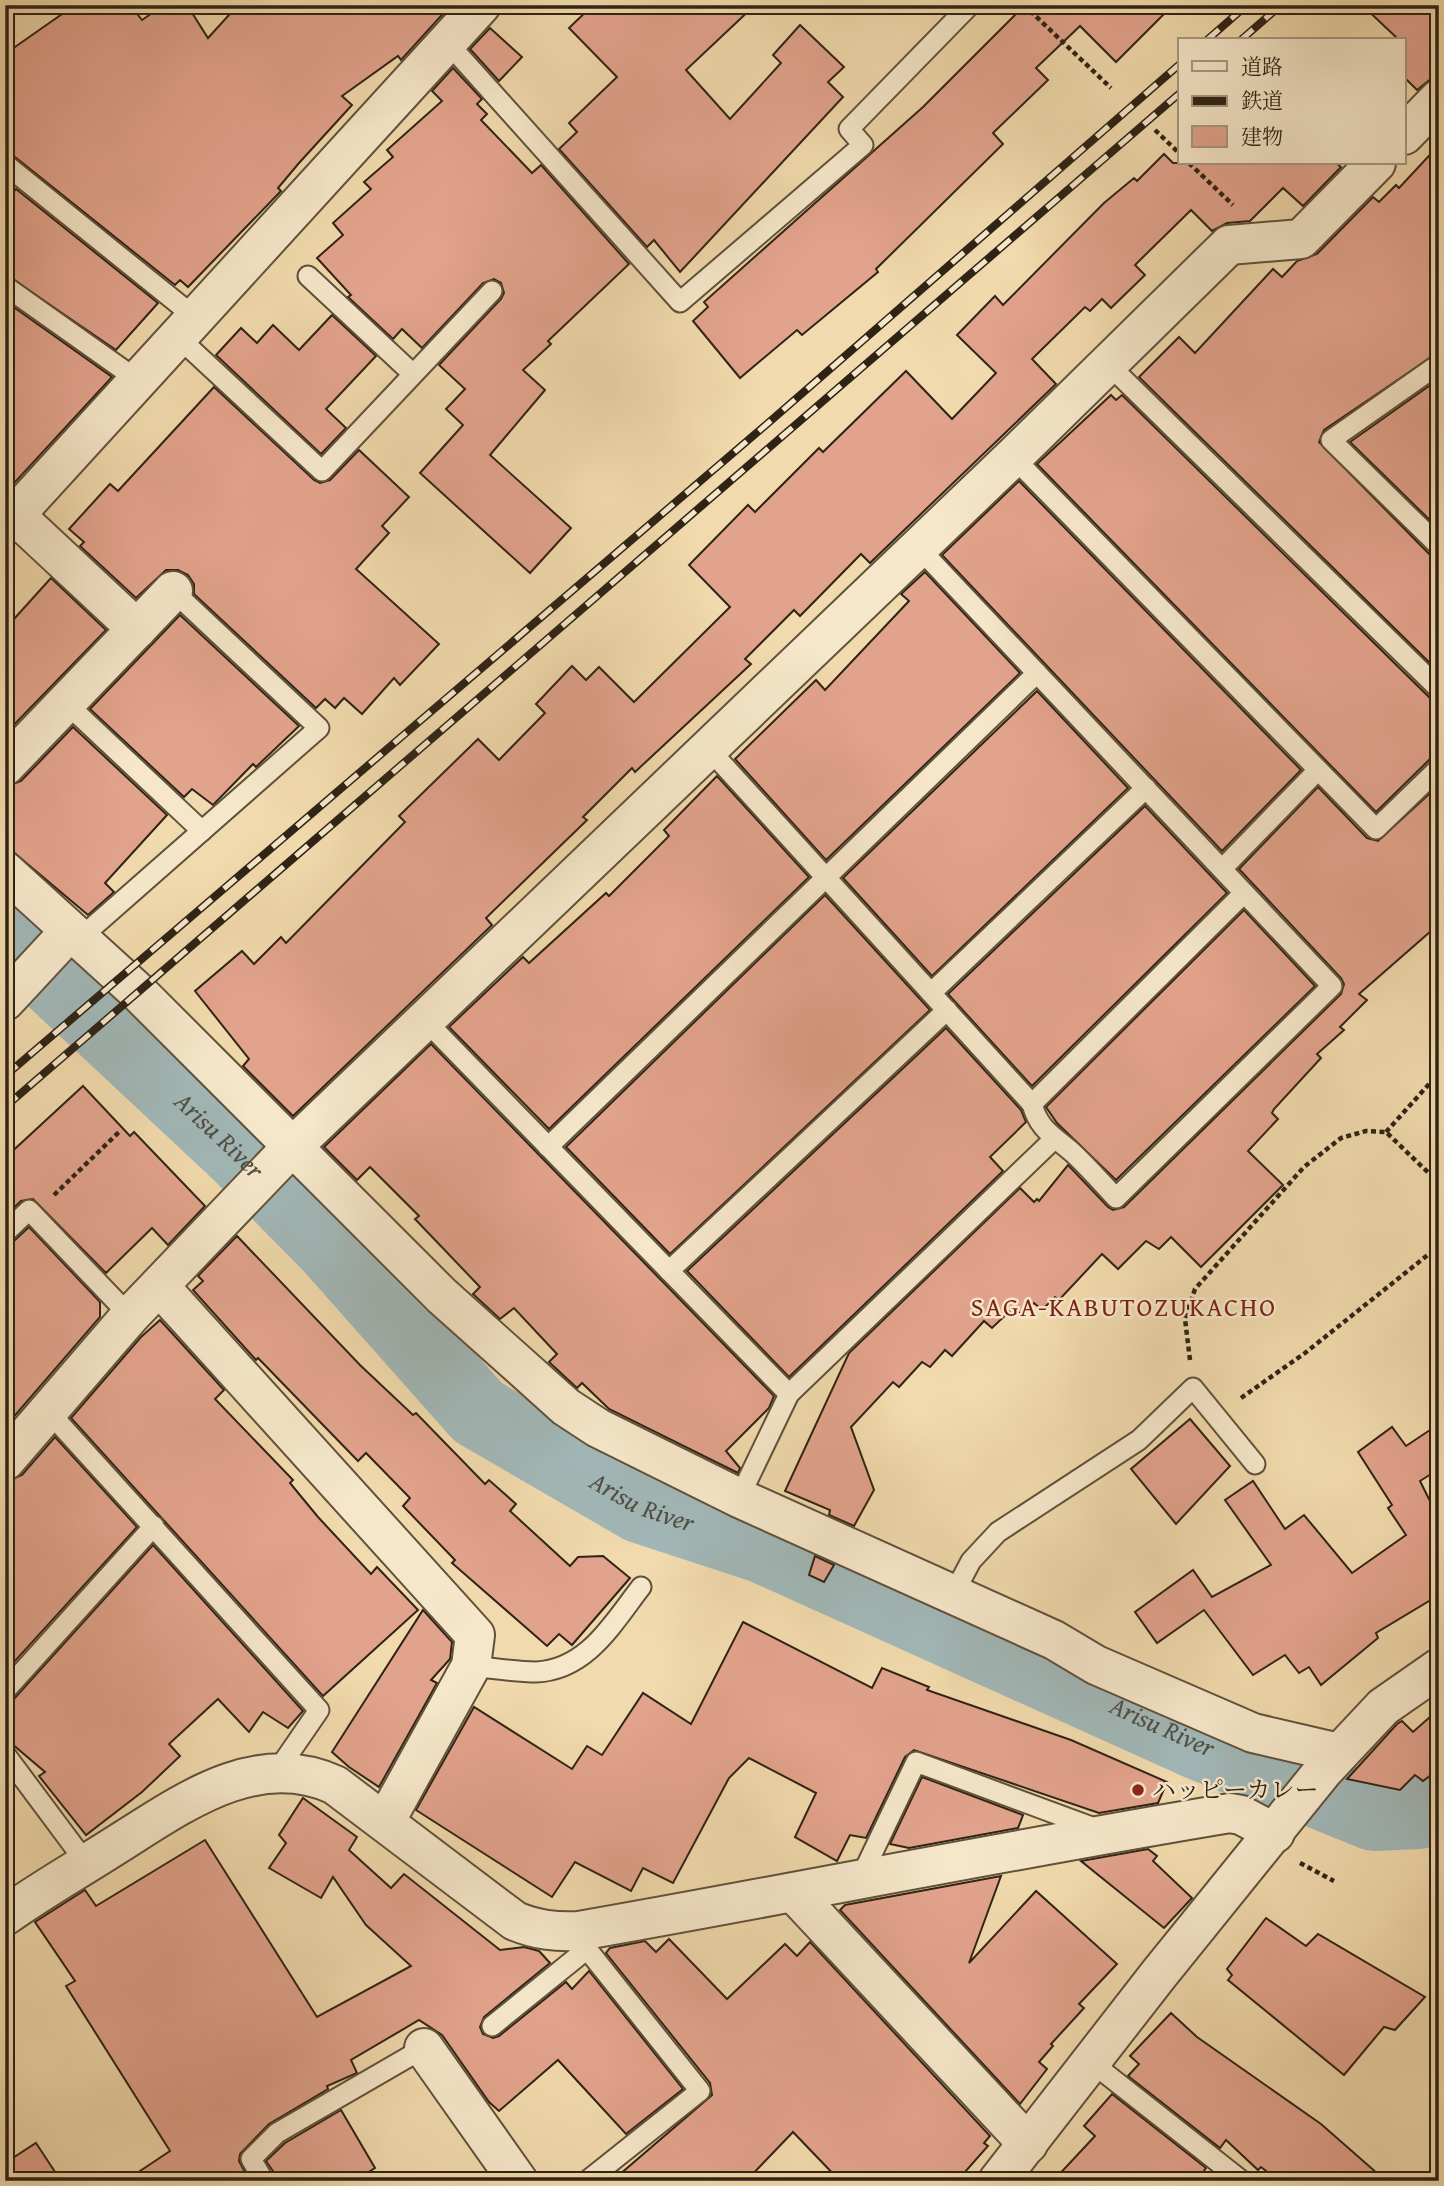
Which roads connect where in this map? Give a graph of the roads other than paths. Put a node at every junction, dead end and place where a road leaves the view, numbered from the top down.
1 (481, 5) edge
2 (970, 5) edge
3 (447, 43) junction
4 (1439, 99) edge
5 (1406, 133) edge
6 (5, 164) edge
7 (1375, 164) edge
8 (308, 276) dead end
9 (5, 286) edge
10 (492, 291) dead end
11 (187, 327) junction
12 (1108, 364) junction
13 (1439, 365) edge
14 (413, 374) junction
15 (139, 381) junction
16 (1013, 457) junction
17 (12, 510) edge
18 (1439, 546) edge
19 (918, 548) junction
20 (173, 591) joint
21 (137, 629) junction
22 (1037, 673) junction
23 (1439, 689) edge
24 (66, 703) junction
25 (707, 747) junction
26 (5, 766) edge
27 (1439, 768) edge
28 (1318, 770) junction
29 (1146, 788) junction
30 (202, 831) junction
31 (1222, 869) junction
32 (5, 871) edge
33 (826, 877) junction
34 (1244, 893) junction
35 (69, 938) junction
36 (14, 993) edge
37 (931, 993) junction
38 (947, 1010) junction
39 (425, 1020) junction
40 (1032, 1104) junction
41 (1054, 1140) junction
42 (548, 1147) junction
43 (290, 1150) junction
44 (5, 1233) edge
45 (669, 1271) junction
46 (160, 1288) junction
47 (130, 1316) junction
48 (789, 1394) junction
49 (48, 1411) junction
50 (5, 1461) edge
51 (1255, 1464) dead end
52 (739, 1498) junction
53 (155, 1526) junction
54 (641, 1587) dead end
55 (953, 1595) junction
56 (471, 1667) junction
57 (1439, 1668) edge
58 (5, 1691) edge
59 (5, 1754) edge
60 (1331, 1762) junction
61 (275, 1774) junction
62 (386, 1821) junction
63 (1281, 1824) junction
64 (1108, 1833) junction
65 (86, 1864) junction
66 (859, 1881) junction
67 (795, 1894) junction
68 (5, 1916) edge
69 (583, 1940) junction
70 (492, 2026) dead end
71 (424, 2048) joint
72 (1091, 2062) junction
73 (1028, 2144) junction
74 (264, 2181) edge
75 (517, 2181) edge
76 (587, 2181) edge
77 (999, 2181) edge
78 (1242, 2181) edge

1 - 3 street
2 - 3 lane
3 - 11 street
4 - 5 street
6 - 11 lane
7 - 12 street
8 - 14 lane
9 - 15 lane
10 - 14 lane
11 - 14 lane
11 - 15 street
12 - 16 street
12 - 23 lane
13 - 18 lane
15 - 17 street
16 - 19 street
16 - 28 lane
17 - 21 street
19 - 22 lane
19 - 25 street
20 - 21 street
20 - 30 lane
21 - 24 street
22 - 29 lane
22 - 33 lane
24 - 26 street
24 - 30 lane
25 - 33 lane
25 - 39 street
27 - 28 lane
28 - 31 lane
29 - 31 lane
29 - 37 lane
30 - 35 lane
31 - 34 lane
32 - 35 street
33 - 37 lane
33 - 42 lane
34 - 40 lane
34 - 41 lane
35 - 36 street
35 - 43 street
37 - 38 lane
38 - 40 lane
38 - 45 lane
39 - 42 lane
39 - 43 street
40 - 41 lane
41 - 48 lane
42 - 45 lane
43 - 46 street
43 - 52 street
44 - 47 lane
45 - 48 lane
46 - 47 street
46 - 56 street
47 - 49 street
48 - 52 lane
49 - 50 street
49 - 53 lane
51 - 55 lane
52 - 55 street
53 - 58 lane
53 - 61 lane
54 - 56 lane
55 - 60 street
56 - 62 street
57 - 60 street
59 - 65 lane
60 - 63 street
61 - 62 street
61 - 65 street
62 - 69 street
63 - 64 street
63 - 72 street
64 - 66 street
64 - 66 lane
65 - 68 street
66 - 67 street
67 - 69 street
67 - 73 street
69 - 70 lane
69 - 76 lane
71 - 74 lane
71 - 75 street
72 - 73 street
72 - 78 lane
73 - 77 street

